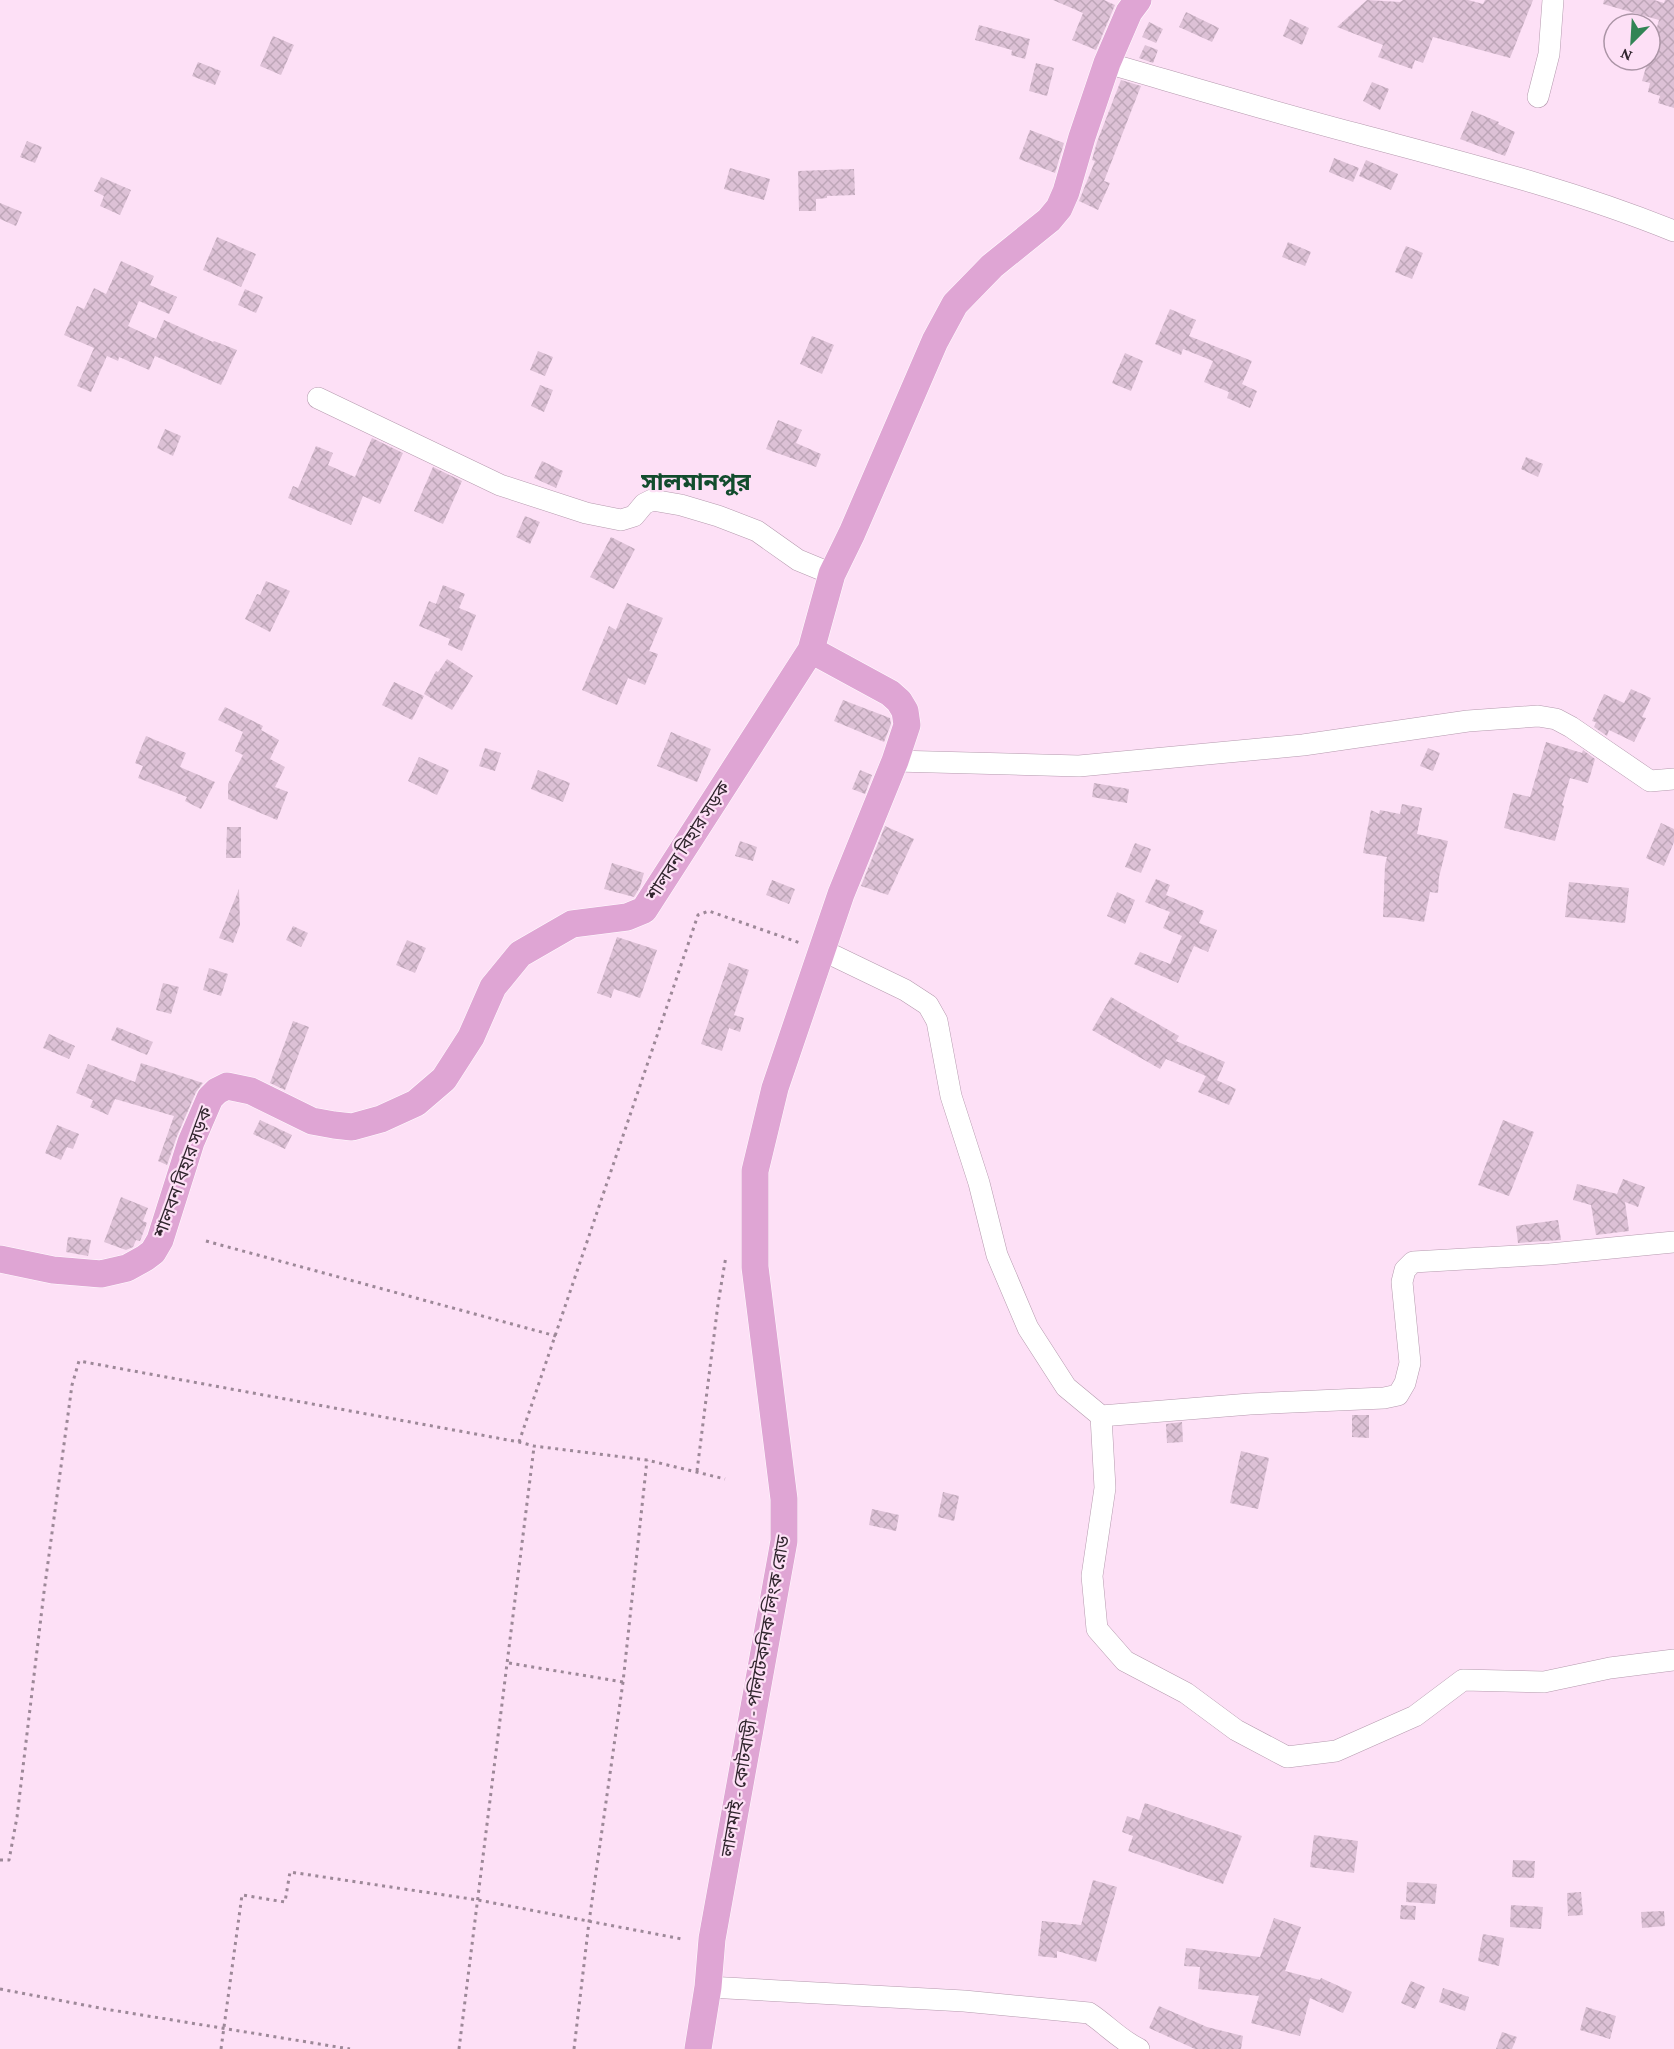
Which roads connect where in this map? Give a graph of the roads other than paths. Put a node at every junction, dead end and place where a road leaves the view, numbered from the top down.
1 (1138, 0) edge
2 (1553, 0) edge
3 (1107, 63) junction
4 (1538, 97) dead end
5 (1674, 231) edge
6 (318, 398) dead end
7 (832, 574) junction
8 (811, 650) junction
9 (895, 761) junction
10 (1674, 779) edge
11 (822, 950) junction
12 (1674, 1242) edge
13 (0, 1259) edge
14 (1101, 1416) junction
15 (1674, 1660) edge
16 (708, 1987) junction
17 (698, 2049) edge
18 (1139, 2049) edge

1 - 3 main road
2 - 4 street
3 - 5 street
3 - 7 main road
6 - 7 street
7 - 8 main road
8 - 9 main road, লালমাই - কোটবাড়ী - পলিটেকনিক লিংক রোড
8 - 13 main road, শালবন বিহার সড়ক
9 - 10 street
9 - 11 main road, লালমাই - কোটবাড়ী - পলিটেকনিক লিংক রোড
11 - 14 street
11 - 16 main road, লালমাই - কোটবাড়ী - পলিটেকনিক লিংক রোড
12 - 14 street
14 - 15 street
16 - 17 main road, লালমাই - কোটবাড়ী - পলিটেকনিক লিংক রোড
16 - 18 street

